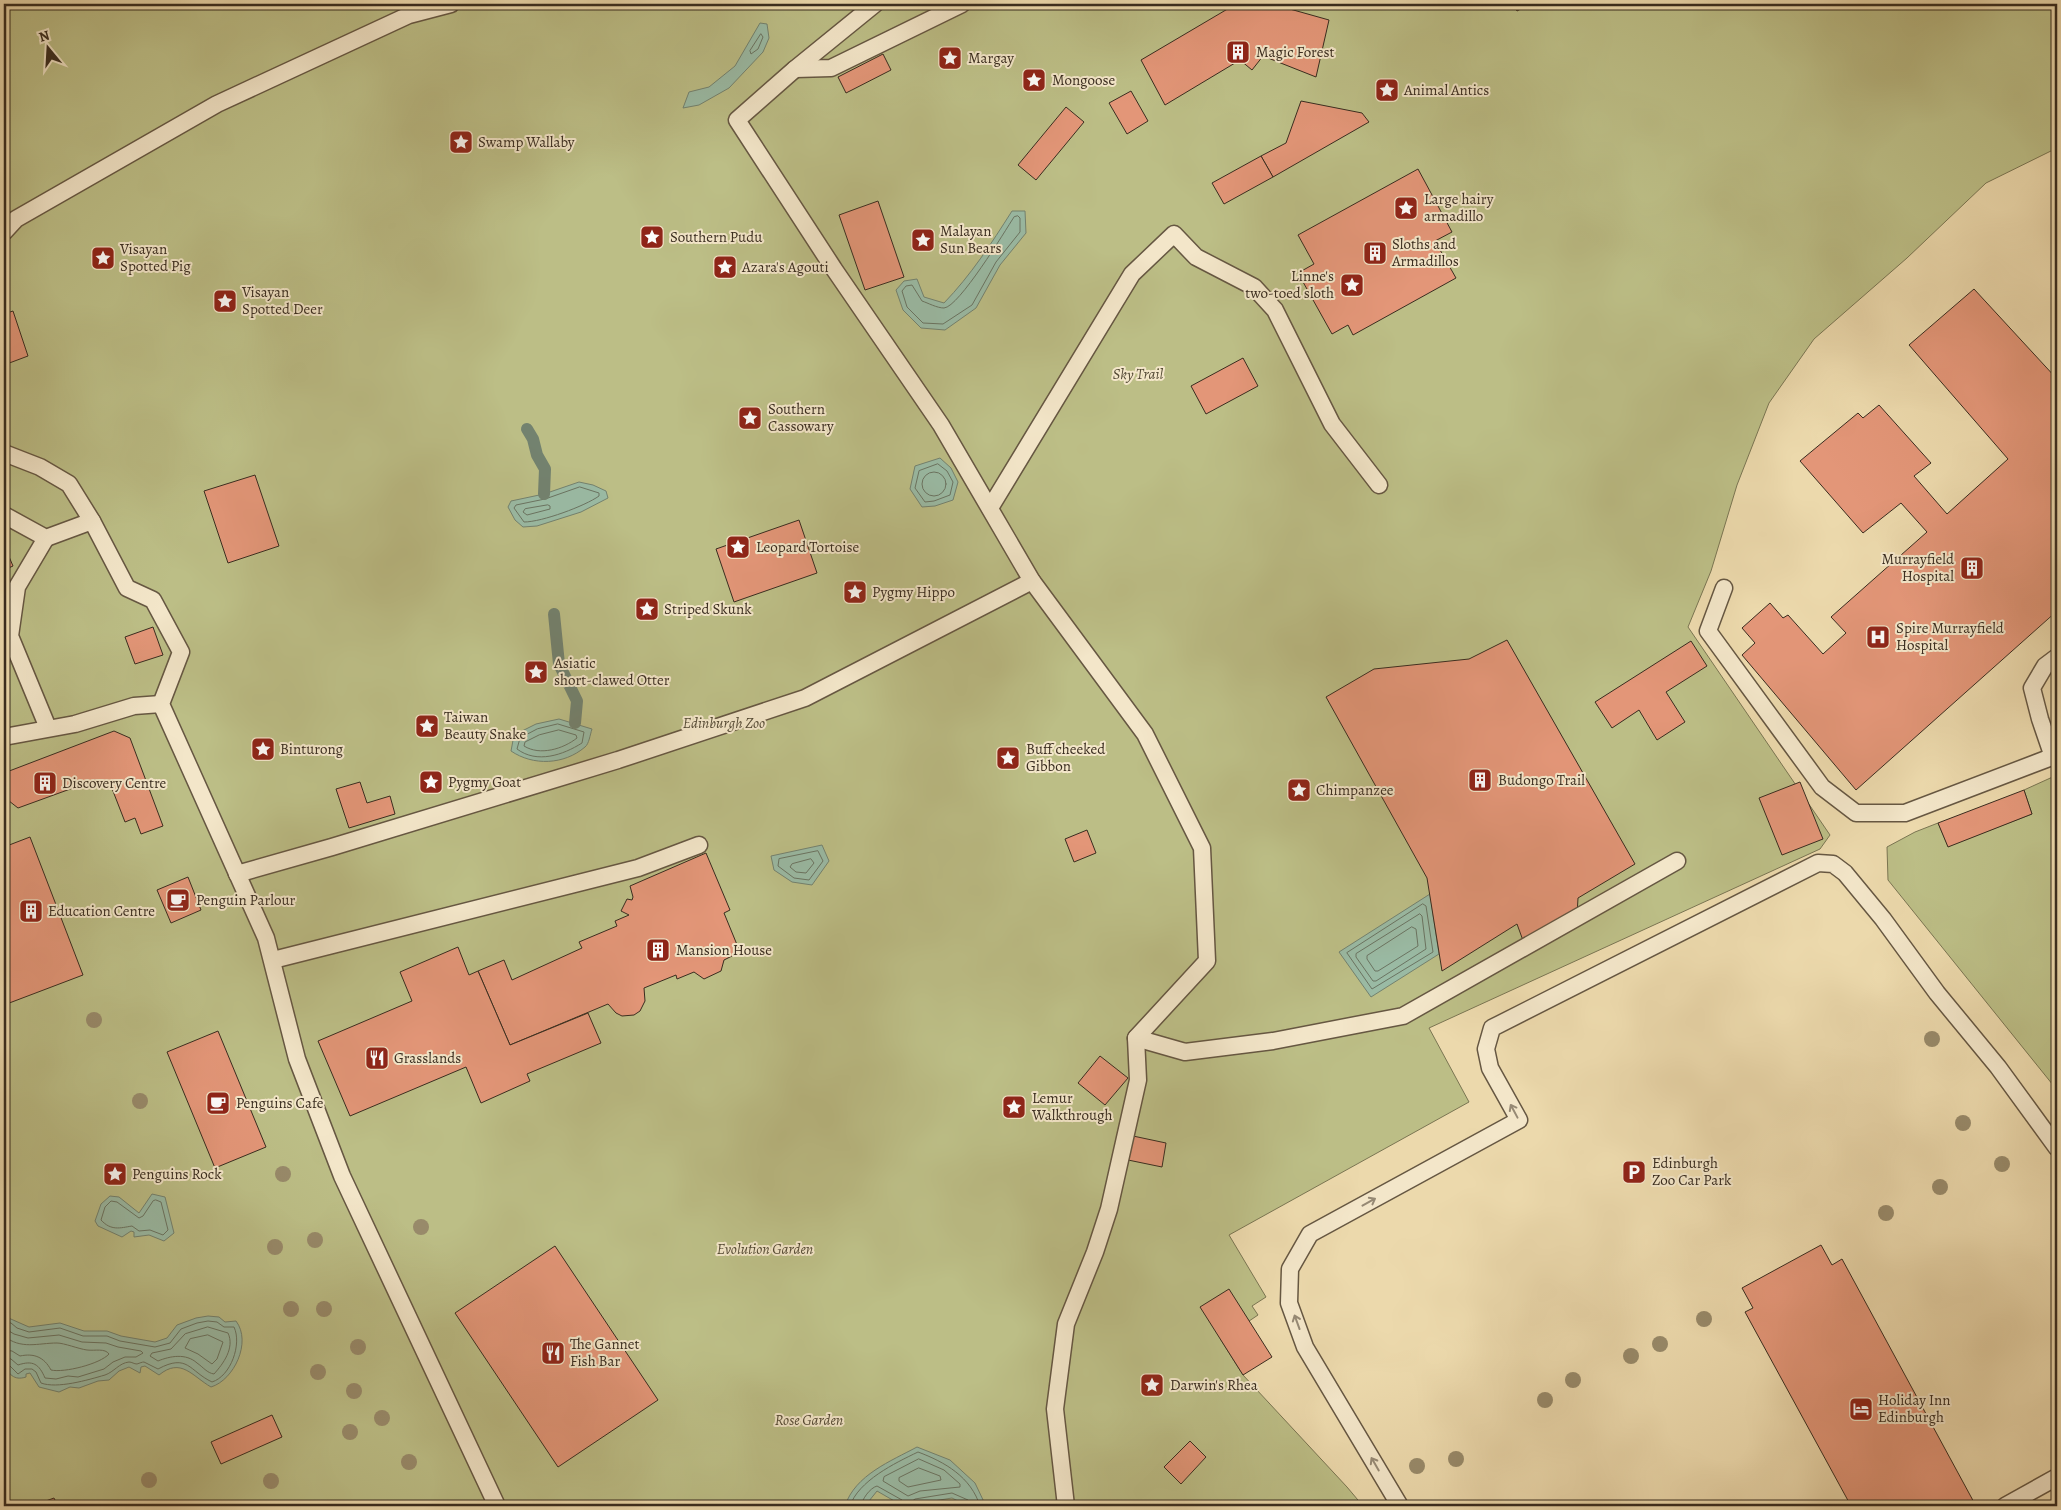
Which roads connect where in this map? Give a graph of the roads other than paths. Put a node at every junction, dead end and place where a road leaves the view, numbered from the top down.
1 (451, 4) edge
2 (875, 4) edge
3 (962, 4) edge
4 (795, 69) junction
5 (4, 232) edge
6 (4, 453) edge
7 (1379, 485) dead end
8 (990, 508) junction
9 (4, 515) edge
10 (92, 521) junction
11 (46, 538) junction
12 (1032, 581) junction
13 (1724, 588) dead end
14 (2057, 657) edge
15 (162, 704) junction
16 (48, 728) junction
17 (4, 737) edge
18 (2055, 756) edge
19 (699, 845) dead end
20 (1677, 862) dead end
21 (236, 874) junction
22 (273, 960) junction
23 (1136, 1038) junction
24 (2057, 1148) edge
25 (2057, 1477) edge
26 (497, 1506) edge
27 (1066, 1506) edge
28 (1400, 1506) edge
29 (2005, 1506) edge

1 - 5 lane
2 - 4 lane
3 - 4 lane
4 - 8 lane
6 - 10 lane
7 - 8 lane
8 - 12 lane
9 - 11 lane
10 - 11 lane
10 - 15 lane
11 - 16 lane
12 - 21 lane
12 - 23 lane
13 - 18 lane
14 - 18 lane
15 - 16 lane
15 - 21 lane
16 - 17 lane
19 - 22 lane
20 - 23 lane
21 - 22 lane
22 - 26 lane
23 - 27 lane
28 -> 24 lane
25 - 29 lane

